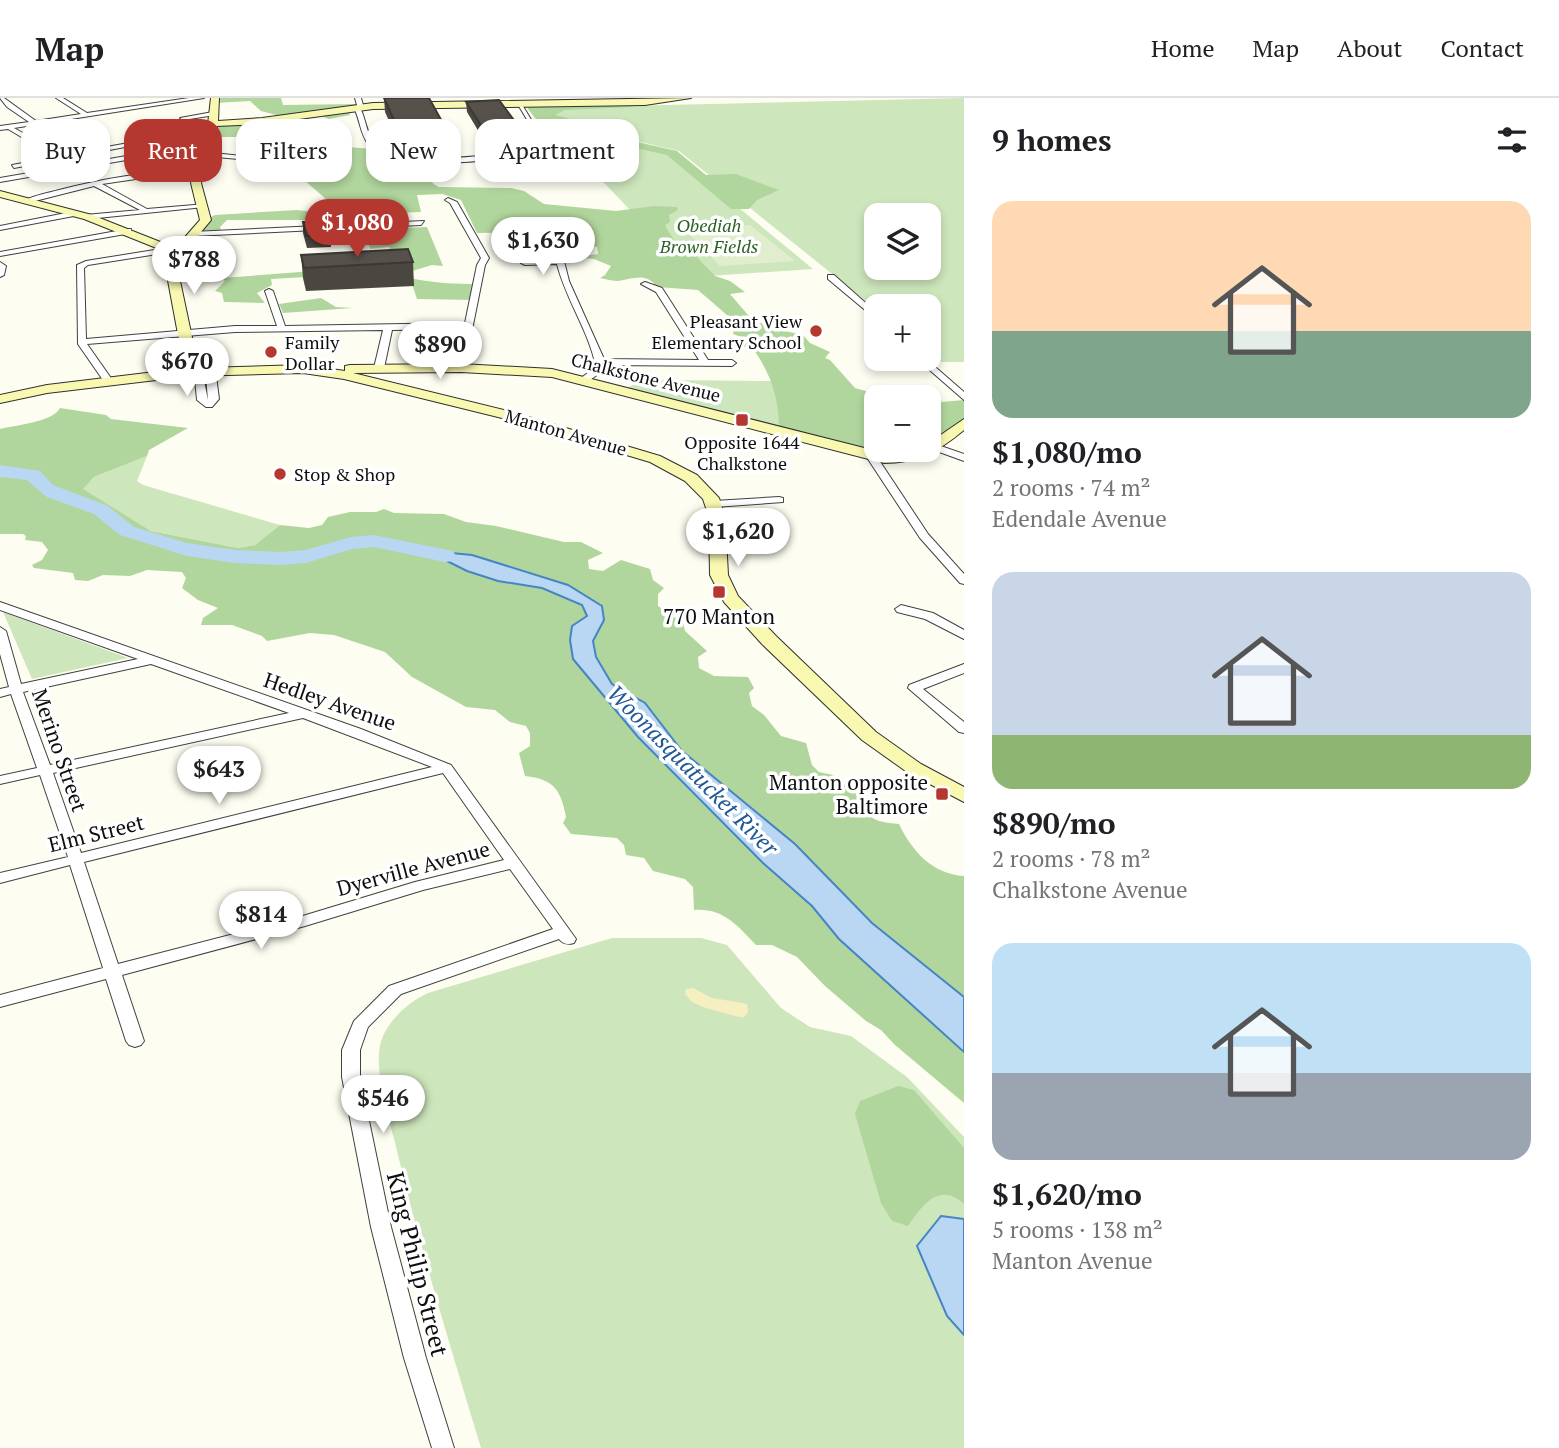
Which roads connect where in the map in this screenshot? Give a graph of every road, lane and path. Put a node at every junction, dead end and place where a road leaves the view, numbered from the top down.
1 (1, 98) edge
2 (59, 98) edge
3 (201, 98) edge
4 (215, 98) edge
5 (687, 98) edge
6 (358, 103) edge
7 (519, 104) junction
8 (86, 115) junction
9 (183, 118) dead end
10 (29, 119) edge
11 (60, 119) edge
12 (189, 119) edge
13 (213, 119) edge
14 (529, 119) edge
15 (222, 123) edge
16 (21, 125) edge
17 (9, 127) junction
18 (0, 128) edge
19 (21, 134) edge
20 (475, 158) edge
21 (21, 164) edge
22 (21, 169) edge
23 (21, 176) edge
24 (124, 178) edge
25 (0, 180) edge
26 (197, 182) edge
27 (96, 184) junction
28 (0, 194) edge
29 (448, 200) dead end
30 (27, 201) junction
31 (204, 205) junction
32 (145, 209) junction
33 (76, 213) junction
34 (89, 217) junction
35 (324, 219) edge
36 (421, 223) dead end
37 (534, 226) dead end
38 (0, 228) edge
39 (295, 229) junction
40 (128, 231) junction
41 (192, 234) junction
42 (166, 252) junction
43 (0, 254) edge
44 (560, 261) junction
45 (525, 263) dead end
46 (0, 264) edge
47 (0, 275) edge
48 (831, 277) dead end
49 (645, 284) dead end
50 (269, 291) dead end
51 (864, 306) edge
52 (469, 326) junction
53 (282, 328) junction
54 (388, 328) junction
55 (183, 332) junction
56 (82, 342) junction
57 (601, 362) junction
58 (705, 363) junction
59 (732, 363) dead end
60 (379, 368) junction
61 (461, 368) junction
62 (303, 369) junction
63 (202, 371) junction
64 (935, 371) edge
65 (363, 380) junction
66 (584, 380) junction
67 (108, 381) junction
68 (964, 397) edge
69 (0, 399) edge
70 (964, 423) edge
71 (941, 442) edge
72 (941, 449) edge
73 (864, 454) edge
74 (964, 458) edge
75 (874, 462) edge
76 (779, 500) dead end
77 (714, 504) junction
78 (964, 581) edge
79 (0, 606) edge
80 (901, 609) dead end
81 (964, 635) edge
82 (2, 639) edge
83 (152, 659) junction
84 (964, 668) edge
85 (16, 690) junction
86 (0, 693) edge
87 (302, 714) junction
88 (964, 729) edge
89 (446, 768) junction
90 (44, 770) junction
91 (0, 780) edge
92 (961, 790) edge
93 (75, 860) junction
94 (513, 863) junction
95 (0, 878) edge
96 (112, 970) junction
97 (0, 1000) edge
98 (135, 1041) dead end
99 (443, 1448) edge

1 - 10 street
2 - 8 street
3 - 8 street
4 - 13 main road
5 - 7 main road
6 - 7 main road
6 - 15 main road
6 - 20 street
7 - 14 street
8 - 11 street
9 - 12 street
16 - 17 street
17 - 18 street
17 - 19 street
21 - 22 street
23 - 25 street
24 - 27 street
26 - 31 main road
27 - 30 street
27 - 32 street
28 - 30 main road
29 - 52 street
30 - 33 main road
31 - 32 street
31 - 41 main road
32 - 34 street
33 - 34 main road
33 - 38 street
34 - 40 main road
35 - 39 street
36 - 39 street
37 - 44 street
39 - 41 street
40 - 42 main road
40 - 43 street
41 - 42 main road
41 - 42 main road
42 - 55 main road
42 - 56 street
44 - 45 street
44 - 57 street
46 - 47 street
48 - 51 street
49 - 58 street
50 - 53 street
52 - 54 street
52 - 61 street
53 - 54 street
53 - 55 street
54 - 60 street
55 - 56 street
55 - 63 main road
56 - 67 street
57 - 58 street
57 - 66 street
58 - 59 street
60 - 61 main road, Chalkstone Avenue
60 - 62 main road, Chalkstone Avenue
60 - 65 main road
61 - 66 main road, Chalkstone Avenue
62 - 63 main road, Manton Avenue
62 - 65 main road, Manton Avenue
63 - 67 main road, Manton Avenue
64 - 68 street
65 - 77 main road, Manton Avenue
66 - 73 main road, Chalkstone Avenue
67 - 69 main road, Manton Avenue
70 - 71 main road, Chalkstone Avenue
72 - 74 street
75 - 78 street
76 - 77 street
77 - 92 main road
79 - 83 street, Hedley Avenue
80 - 81 street
82 - 85 street, Merino Street
83 - 85 street
83 - 87 street, Hedley Avenue
84 - 88 street
85 - 86 street
85 - 90 street, Merino Street
87 - 89 street, Hedley Avenue
87 - 90 street
89 - 93 street, Elm Street
89 - 94 street
90 - 91 street
90 - 93 street, Merino Street
93 - 95 street, Elm Street
93 - 96 street, Merino Street
94 - 96 street, Dyerville Avenue
94 - 99 street, King Philip Street
96 - 97 street, Dyerville Avenue
96 - 98 street, Merino Street

